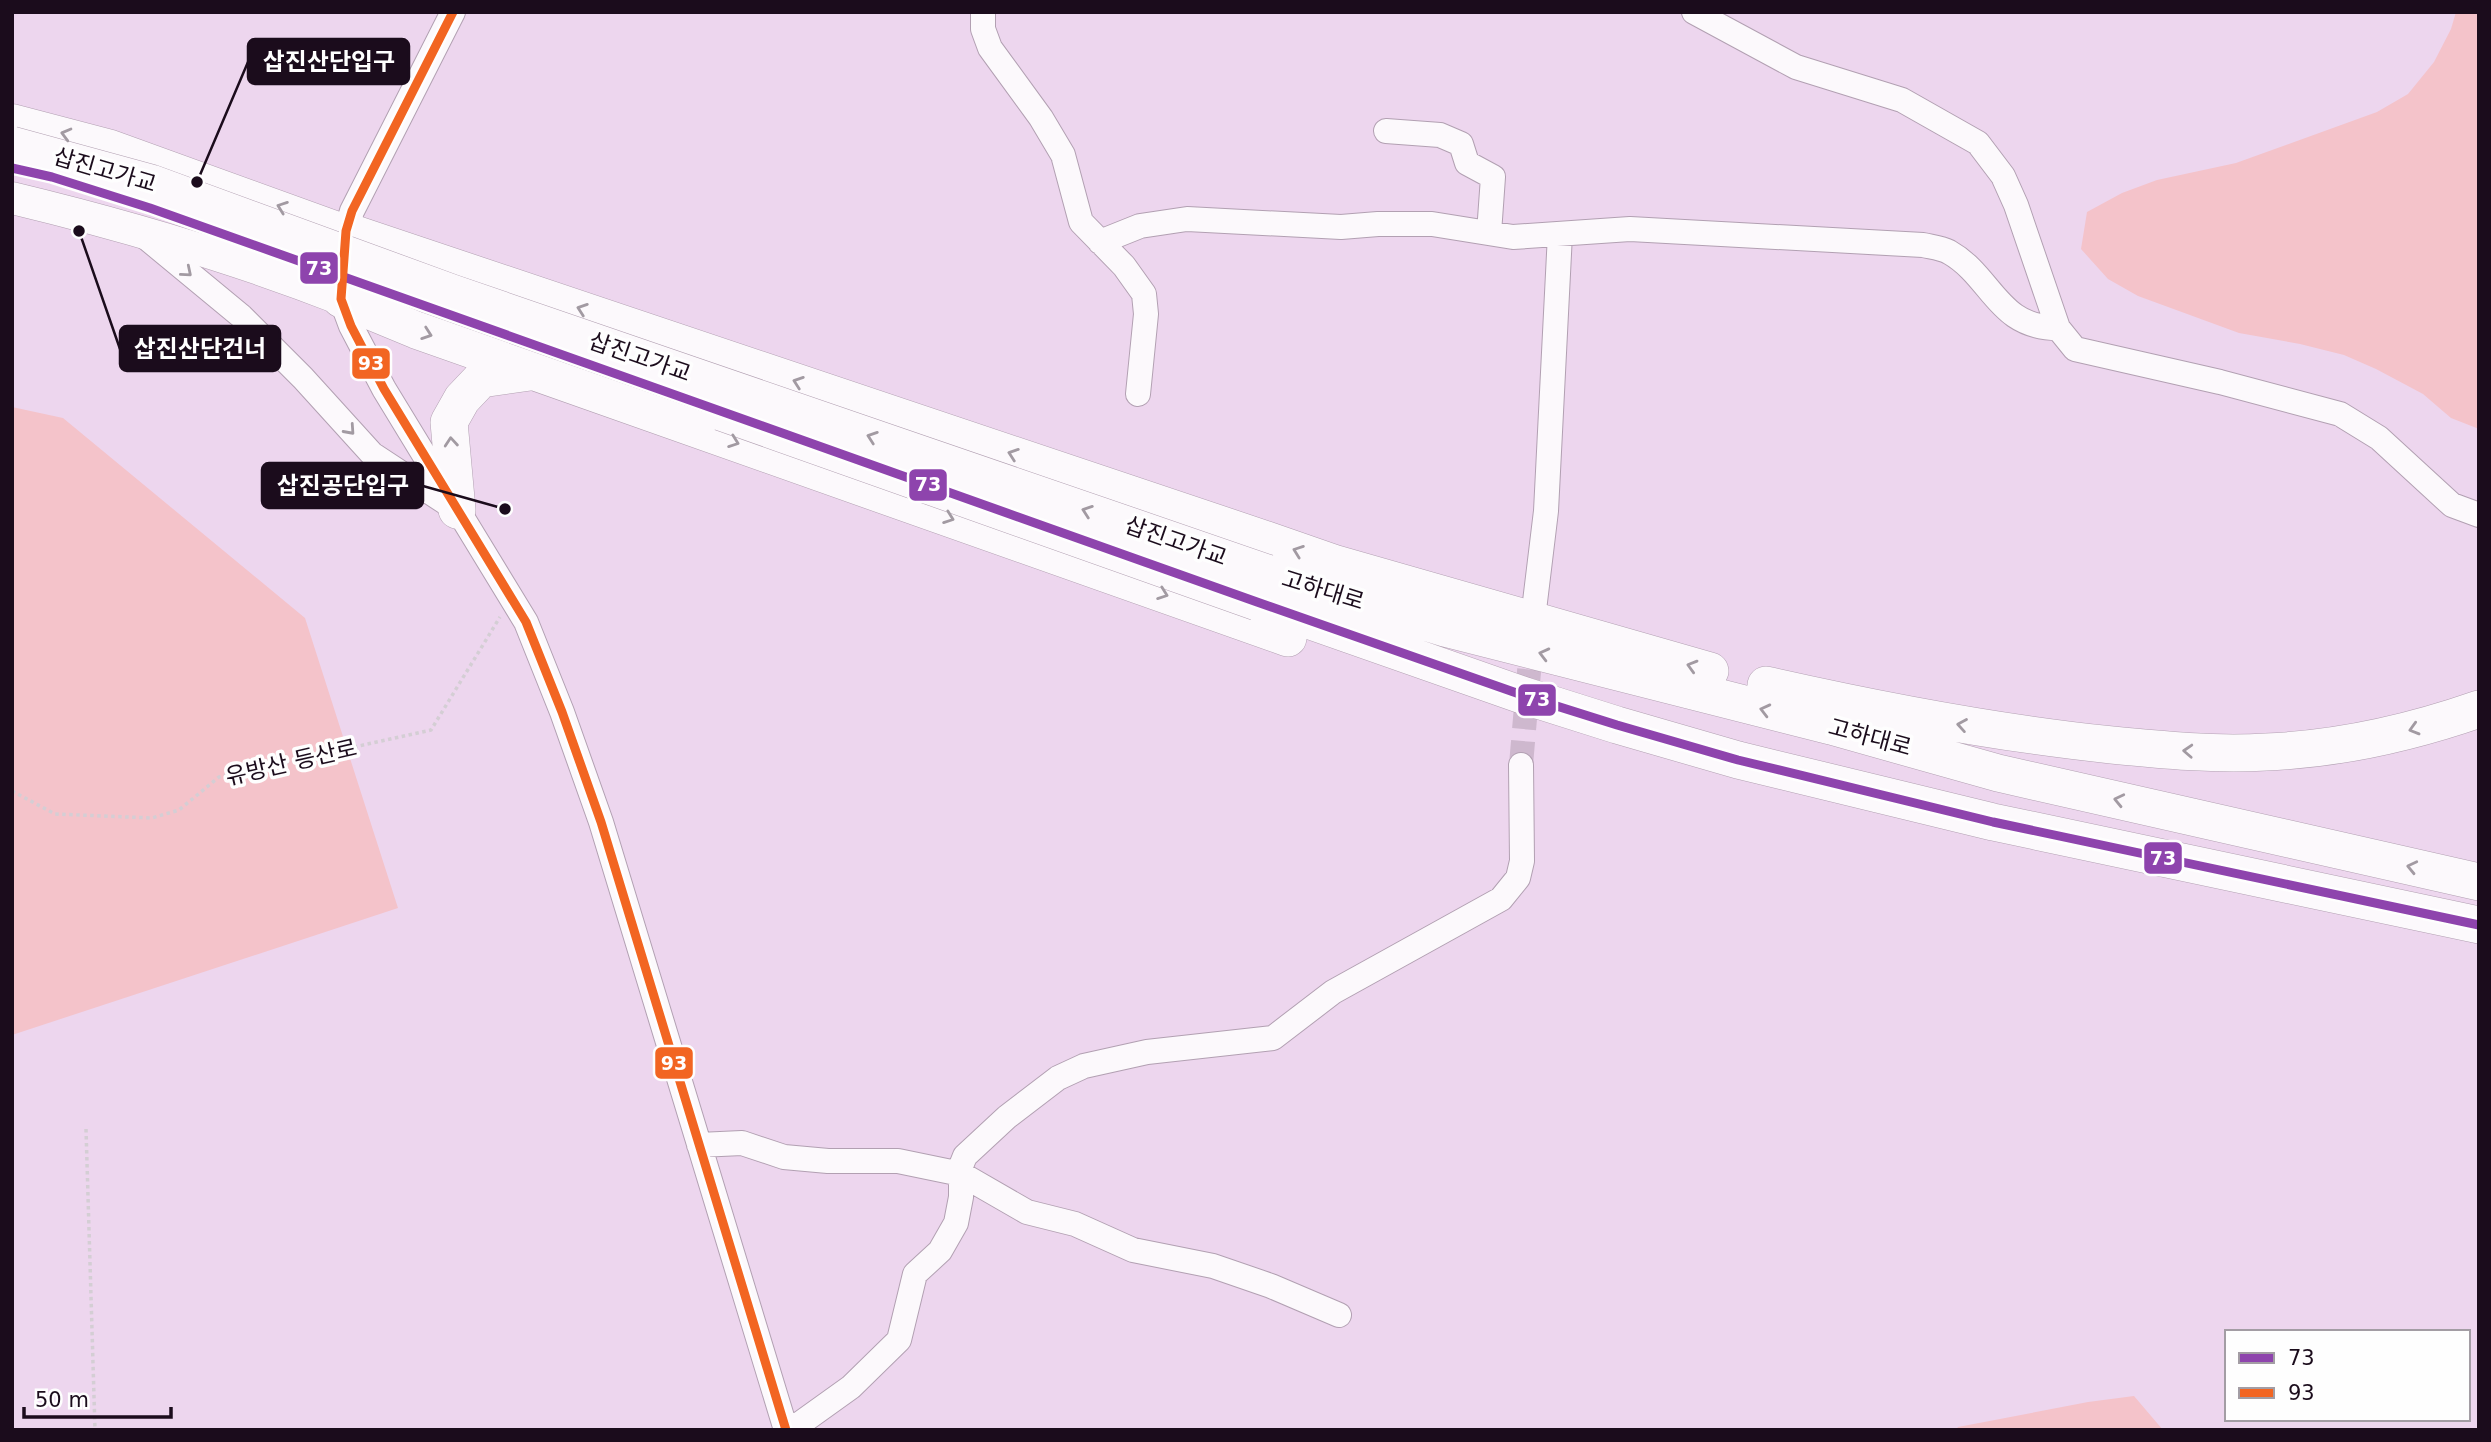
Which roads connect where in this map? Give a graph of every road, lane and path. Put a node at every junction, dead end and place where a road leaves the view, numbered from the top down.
1 (453, 12) edge
2 (984, 12) edge
3 (1694, 12) edge
4 (12, 120) edge
5 (1386, 131) dead end
6 (12, 145) edge
7 (12, 168) edge
8 (12, 198) edge
9 (134, 228) junction
10 (346, 231) junction
11 (1489, 233) junction
12 (1560, 234) junction
13 (1100, 242) junction
14 (341, 299) junction
15 (2058, 328) junction
16 (536, 371) junction
17 (1138, 394) dead end
18 (457, 510) junction
19 (2479, 515) edge
20 (1333, 563) junction
21 (1262, 587) junction
22 (512, 597) junction
23 (1534, 610) tunnel mouth
24 (1445, 628) junction
25 (1525, 696) junction
26 (2479, 709) edge
27 (1521, 765) tunnel mouth
28 (12, 791) edge
29 (2479, 882) edge
30 (2479, 925) edge
31 (86, 1129) dead end
32 (699, 1145) junction
33 (961, 1174) junction
34 (1339, 1315) dead end
35 (95, 1430) edge
36 (788, 1430) edge

1 - 10 street
2 - 13 street
3 - 15 street
10 -> 4 main road
5 - 11 street
21 -> 6 highway, 삽진고가교, bridge
7 - 21 highway, 삽진고가교, bridge
8 - 9 main road
9 - 14 main road
9 -> 18 street
10 - 14 street
20 -> 10 highway
11 - 12 street
11 - 13 street
12 - 15 street
12 - 23 street
13 - 17 street
14 -> 16 highway
14 - 18 street
15 - 19 street
18 -> 16 highway
16 -> 25 highway
18 - 22 street
20 - 24 highway
26 -> 20 highway
21 - 24 highway, 고하대로
21 - 25 highway, 고하대로
22 - 28 path, 유방산 등산로
22 - 32 street
29 -> 24 highway, 고하대로
25 - 30 highway, 고하대로
27 - 33 street
31 - 35 path
32 - 33 street
32 - 36 street
33 - 34 street
33 - 36 street

